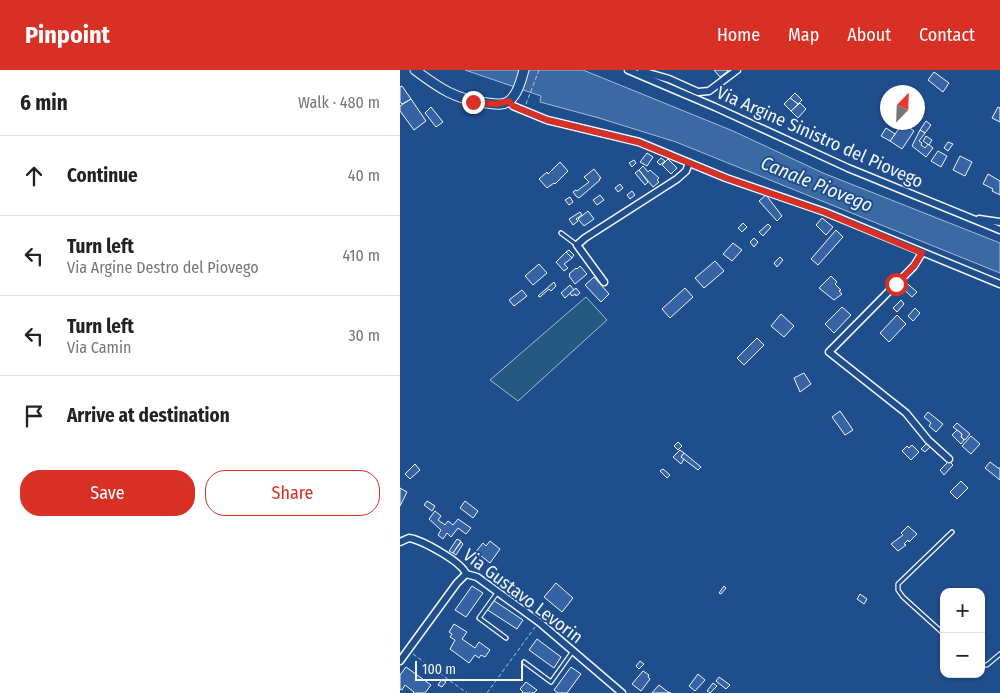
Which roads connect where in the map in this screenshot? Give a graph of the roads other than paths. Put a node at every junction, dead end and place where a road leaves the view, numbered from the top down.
1 (415, 70) edge
2 (524, 70) edge
3 (628, 70) edge
4 (635, 70) edge
5 (737, 70) edge
6 (509, 101) junction
7 (689, 163) junction
8 (973, 219) junction
9 (1000, 222) edge
10 (1000, 230) edge
11 (561, 233) dead end
12 (577, 245) junction
13 (922, 253) junction
14 (604, 282) dead end
15 (1000, 284) edge
16 (949, 459) dead end
17 (952, 532) dead end
18 (400, 542) edge
19 (466, 574) junction
20 (498, 592) junction
21 (943, 633) edge
22 (506, 638) dead end
23 (573, 652) junction
24 (1000, 654) edge
25 (400, 661) edge
26 (524, 662) dead end
27 (985, 665) edge
28 (622, 693) edge

1 - 6 street
2 - 6 street
3 - 8 street, Via Argine Sinistro del Piovego
4 - 5 street, Via Argine Sinistro del Piovego
6 - 7 street
7 - 12 street
7 - 13 street
8 - 9 street, Via Argine Sinistro del Piovego
8 - 10 street, Via Argine Sinistro del Piovego
11 - 12 lane
12 - 14 street
13 - 15 street
13 - 16 street
17 - 21 lane
18 - 19 street, Via Gustavo Levorin
19 - 20 street, Via Gustavo Levorin
19 - 25 street
20 - 22 lane
20 - 23 street, Via Gustavo Levorin
23 - 26 lane
23 - 28 street, Via Gustavo Levorin
24 - 27 lane

